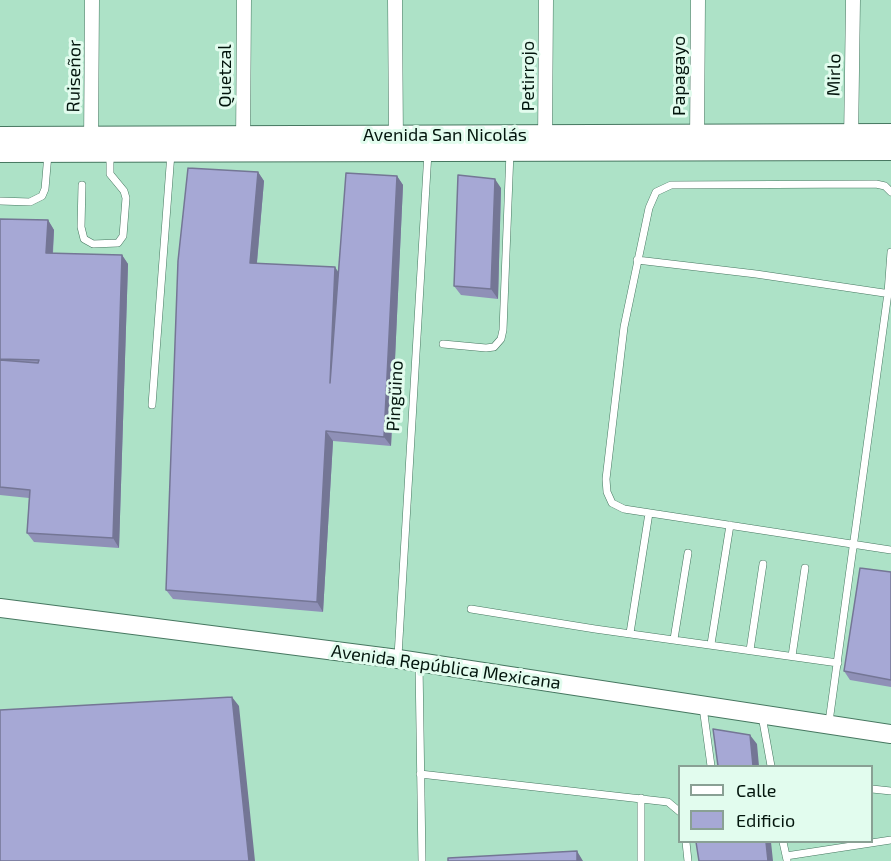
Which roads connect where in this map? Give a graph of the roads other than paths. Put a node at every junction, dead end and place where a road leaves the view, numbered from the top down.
1 (92, 0) edge
2 (244, 0) edge
3 (395, 0) edge
4 (546, 0) edge
5 (698, 0) edge
6 (853, 0) edge
7 (851, 133) junction
8 (891, 133) edge
9 (0, 136) edge
10 (510, 143) junction
11 (545, 143) junction
12 (697, 143) junction
13 (91, 144) junction
14 (243, 144) junction
15 (396, 144) junction
16 (429, 144) junction
17 (48, 145) junction
18 (110, 145) junction
19 (172, 145) junction
20 (851, 151) junction
21 (891, 151) edge
22 (0, 153) edge
23 (82, 184) dead end
24 (891, 192) edge
25 (0, 201) edge
26 (891, 252) edge
27 (637, 260) junction
28 (889, 293) edge
29 (443, 344) dead end
30 (152, 405) dead end
31 (649, 513) junction
32 (730, 525) junction
33 (854, 544) junction
34 (891, 550) edge
35 (688, 553) dead end
36 (763, 564) dead end
37 (805, 568) dead end
38 (0, 608) edge
39 (471, 609) dead end
40 (630, 633) junction
41 (674, 639) junction
42 (711, 644) junction
43 (750, 650) junction
44 (792, 656) junction
45 (398, 659) junction
46 (419, 663) junction
47 (838, 663) junction
48 (702, 705) junction
49 (762, 714) junction
50 (829, 724) junction
51 (891, 734) edge
52 (711, 765) edge
53 (771, 765) edge
54 (420, 774) junction
55 (873, 789) edge
56 (891, 791) edge
57 (641, 798) junction
58 (678, 810) edge
59 (891, 840) edge
60 (686, 843) edge
61 (783, 843) edge
62 (787, 859) edge
63 (422, 861) edge
64 (641, 861) edge
65 (688, 861) edge

1 - 13 street, Ruiseñor
2 - 14 street, Quetzal
3 - 15 street
4 - 11 street, Petirrojo
5 - 12 street, Papagayo
6 - 7 street, Mirlo
7 - 8 street, Avenida San Nicolás
7 - 12 street, Avenida San Nicolás
7 - 20 street, Mirlo
9 - 17 street, Avenida San Nicolás
10 - 11 street, Avenida San Nicolás
10 - 16 street, Avenida San Nicolás
10 - 29 lane
11 - 12 street, Avenida San Nicolás
12 - 20 street, Avenida San Nicolás
13 - 17 street, Avenida San Nicolás
13 - 18 street, Avenida San Nicolás
14 - 15 street, Avenida San Nicolás
14 - 19 street, Avenida San Nicolás
15 - 16 street, Avenida San Nicolás
16 - 45 lane, Pingüino
17 - 22 street, Avenida San Nicolás
17 - 25 lane
18 - 19 street, Avenida San Nicolás
18 - 23 lane
19 - 30 lane
20 - 21 street, Avenida San Nicolás
24 - 27 lane
26 - 28 lane
27 - 28 lane
27 - 31 lane
28 - 33 lane
31 - 32 lane
31 - 40 lane
32 - 33 lane
32 - 42 lane
33 - 34 lane
33 - 47 lane
35 - 41 lane
36 - 43 lane
37 - 44 lane
38 - 45 street, Avenida República Mexicana
39 - 40 lane
40 - 41 lane
41 - 42 lane
42 - 43 lane
43 - 44 lane
44 - 47 lane
45 - 46 street, Avenida República Mexicana
46 - 48 street, Avenida República Mexicana
46 - 54 lane
47 - 50 lane
48 - 49 street, Avenida República Mexicana
48 - 52 lane
49 - 50 street, Avenida República Mexicana
49 - 53 lane
50 - 51 street, Avenida República Mexicana
54 - 57 lane
54 - 63 lane
55 - 56 lane
57 - 58 lane
57 - 64 lane
59 - 62 lane
60 - 65 lane
61 - 62 lane

